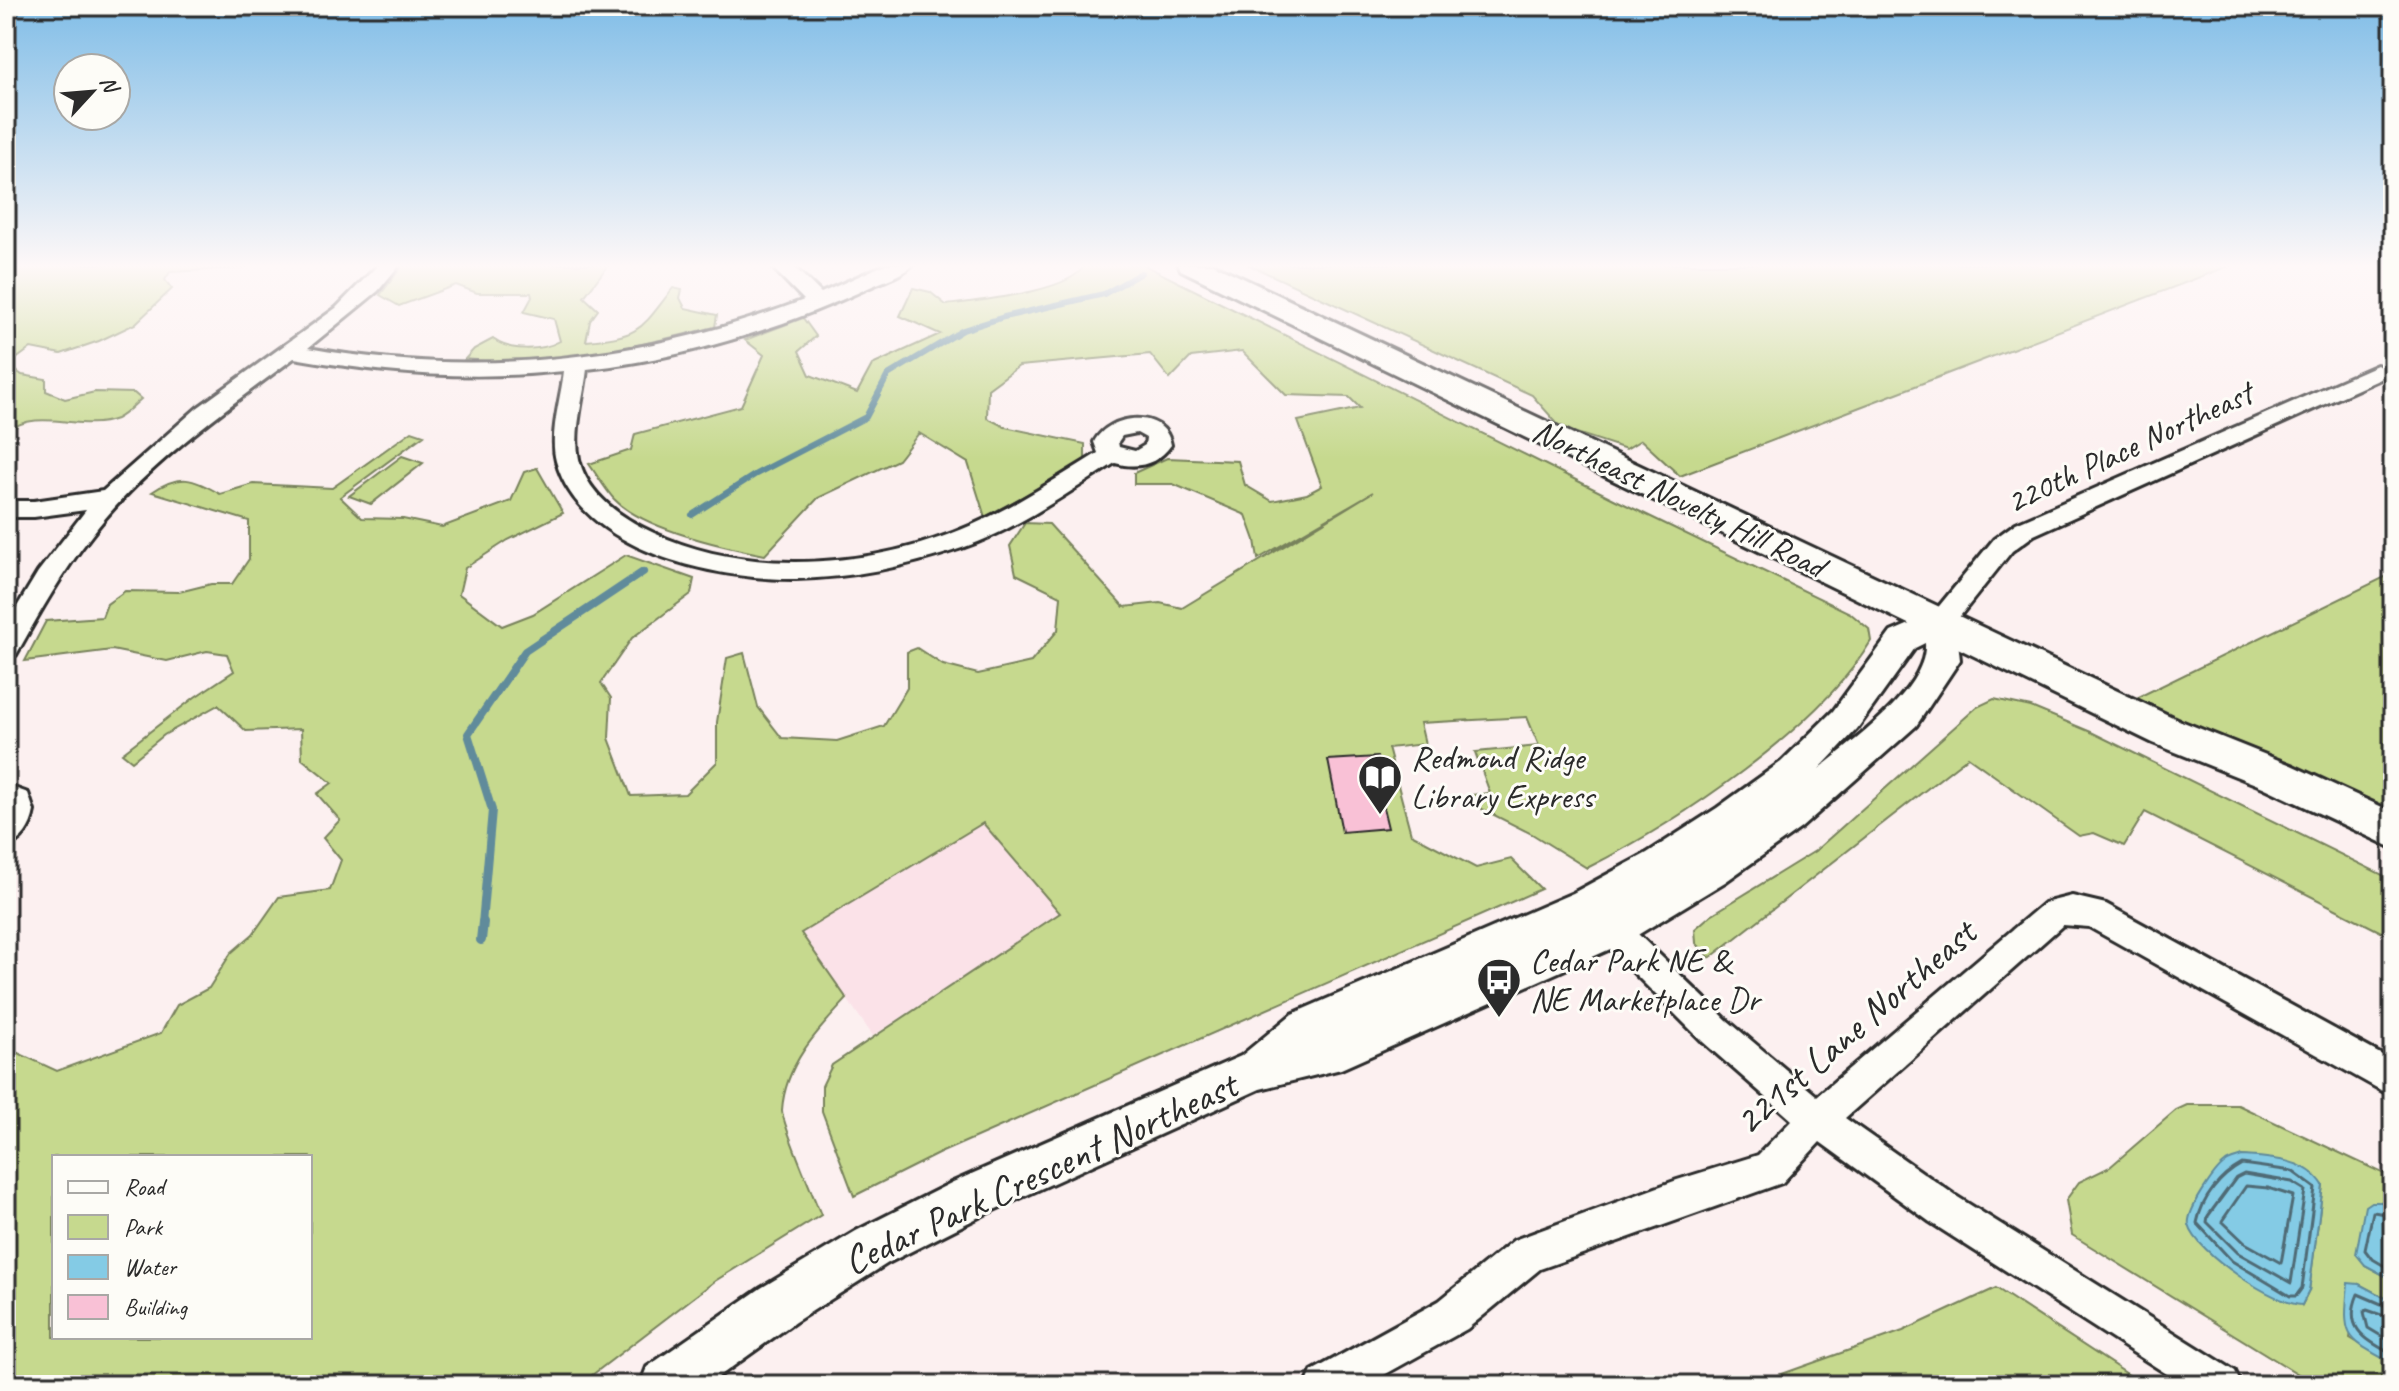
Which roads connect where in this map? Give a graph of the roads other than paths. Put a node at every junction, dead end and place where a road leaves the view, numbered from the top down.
1 (320, 329) edge
2 (742, 329) edge
3 (1326, 329) edge
4 (289, 351) junction
5 (576, 365) junction
6 (2377, 372) dead end
7 (1113, 454) dead end
8 (110, 498) junction
9 (6, 509) edge
10 (1940, 623) junction
11 (6, 648) edge
12 (2167, 732) junction
13 (6, 797) edge
14 (2393, 831) edge
15 (6, 834) edge
16 (2393, 852) edge
17 (1600, 917) junction
18 (2393, 1080) edge
19 (1817, 1119) junction
20 (665, 1385) edge
21 (1326, 1385) edge
22 (2221, 1385) edge

1 - 4 street
2 - 5 street
3 - 10 main road, Northeast Novelty Hill Road
4 - 5 street
4 - 8 street
5 - 7 street
6 - 10 street, 220th Place Northeast
8 - 9 street
8 - 11 street
10 - 12 main road, Northeast Novelty Hill Road
10 - 17 street, Cedar Park Crescent Northeast
10 - 17 street, Cedar Park Crescent Northeast
12 - 14 main road, Northeast Novelty Hill Road
12 - 16 main road, Northeast Novelty Hill Road
13 - 15 street
17 - 19 street
17 - 20 street, Cedar Park Crescent Northeast
18 - 19 street, 221st Lane Northeast
19 - 21 street, 221st Lane Northeast
19 - 22 street

